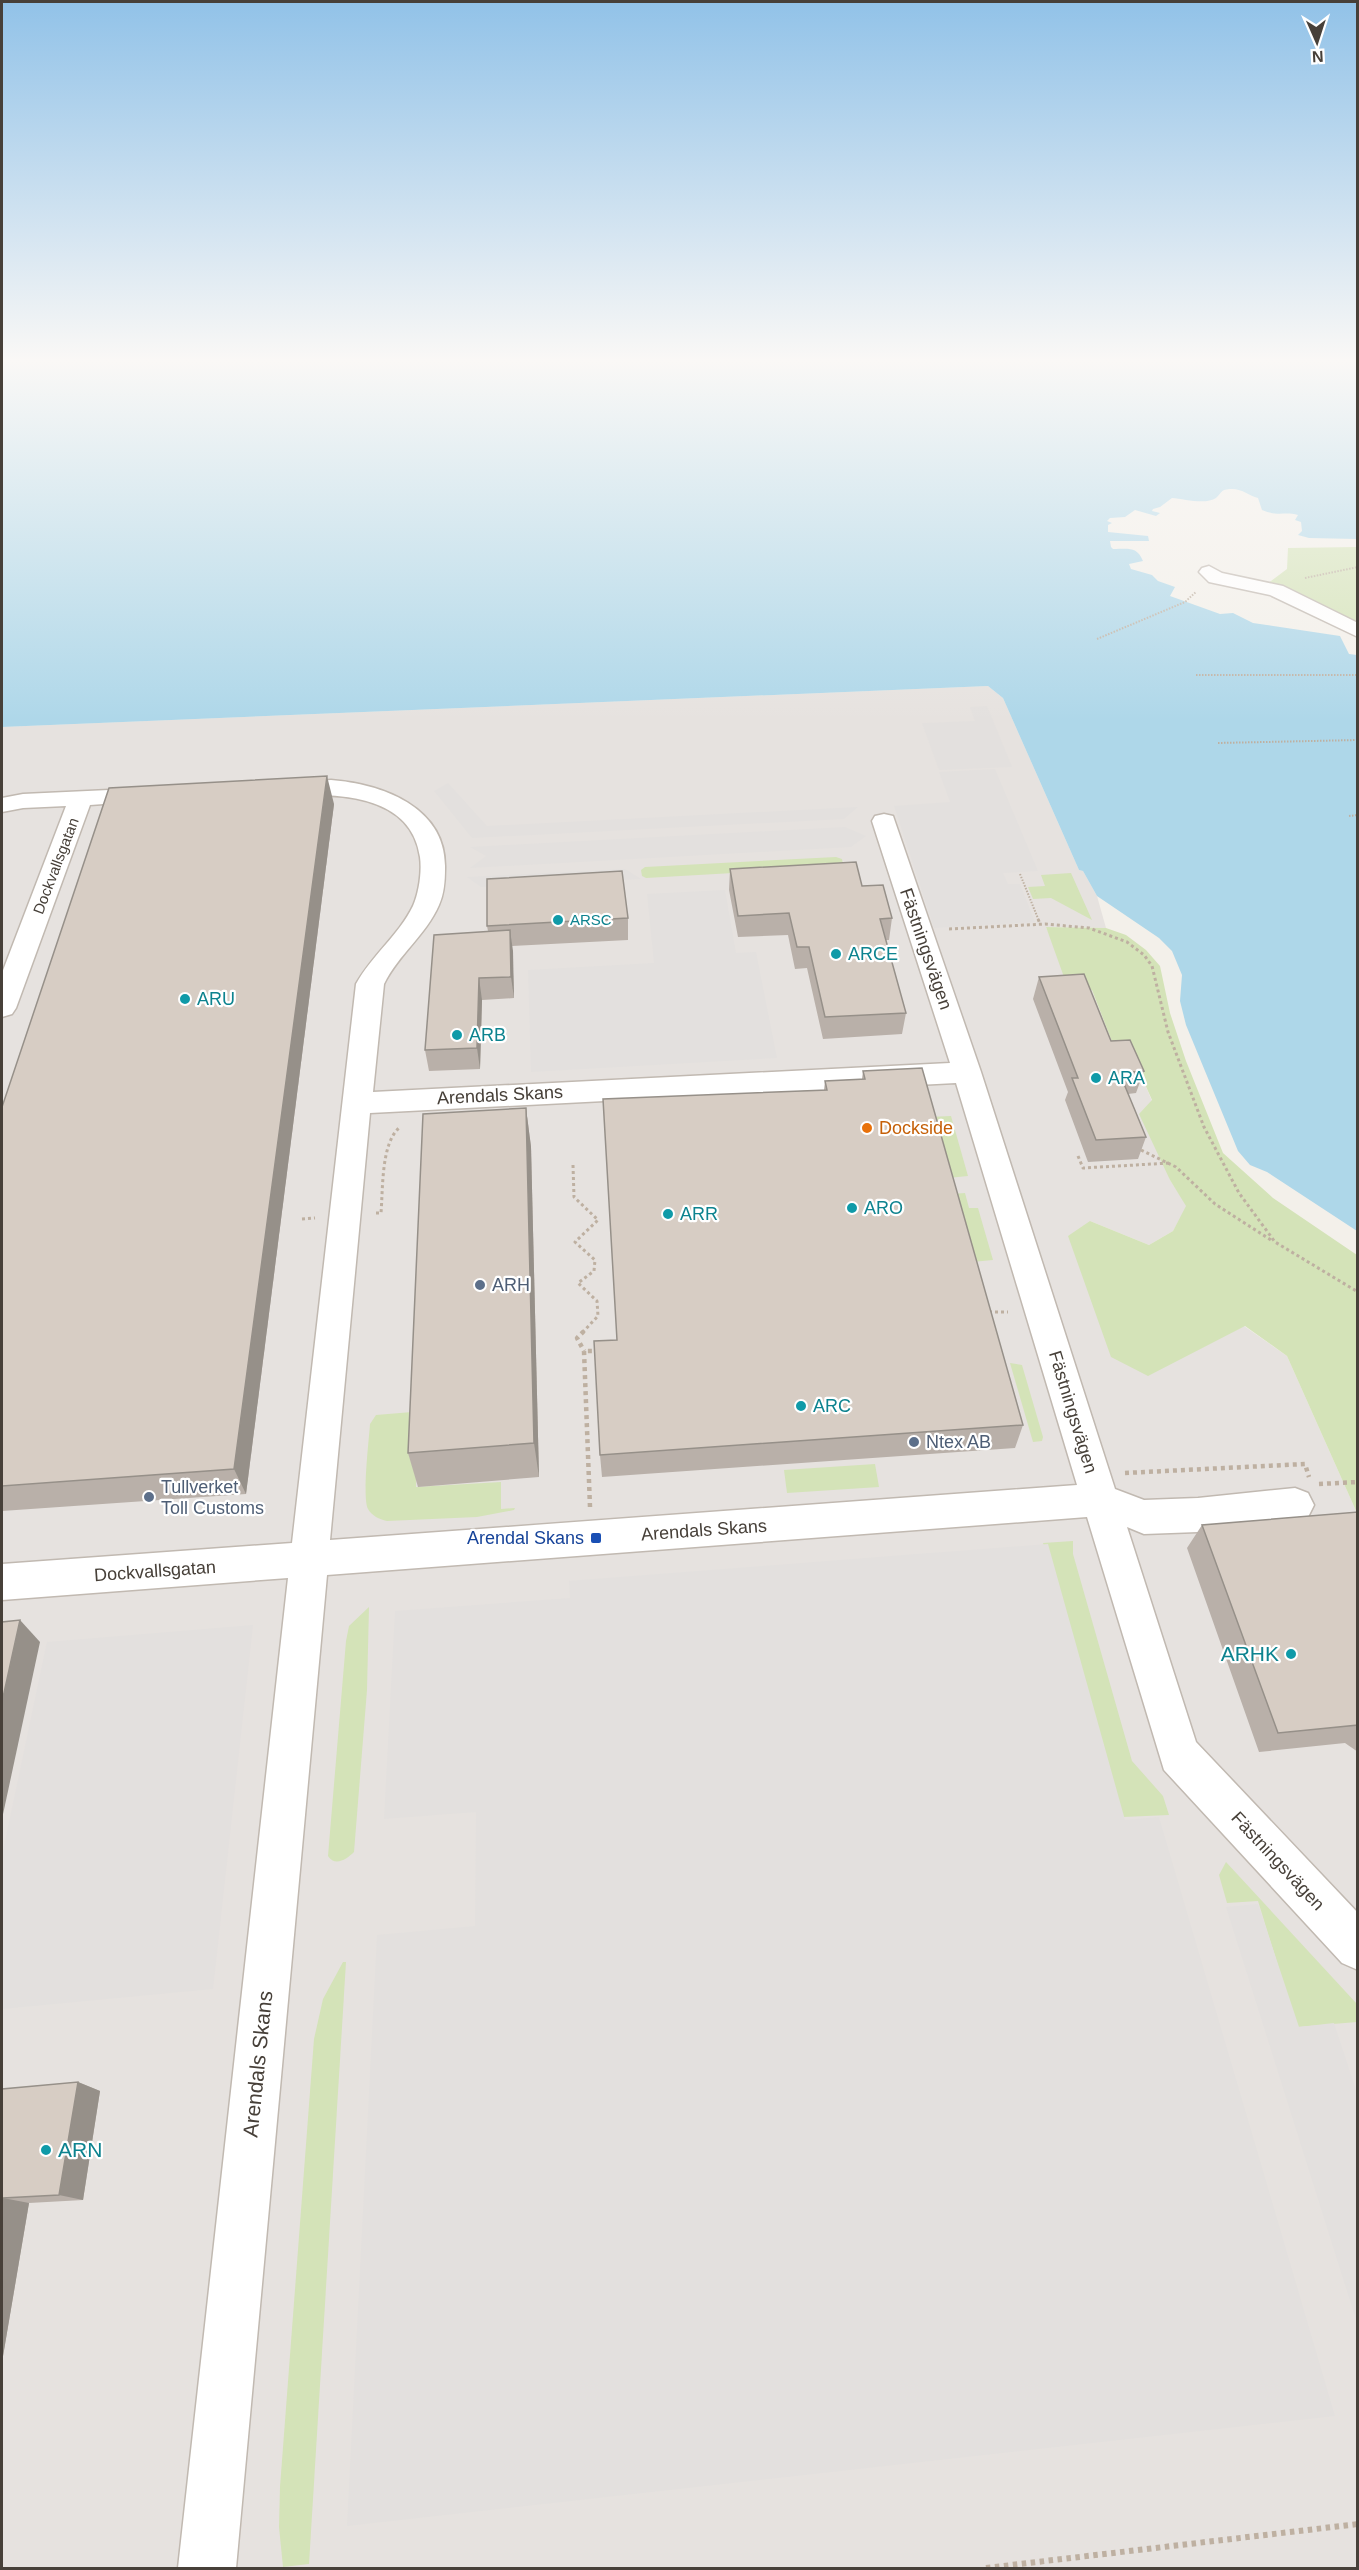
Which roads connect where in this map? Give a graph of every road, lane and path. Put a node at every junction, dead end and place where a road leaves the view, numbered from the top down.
1 (1358, 567) edge
2 (1209, 572) dead end
3 (1276, 590) junction
4 (1185, 602) dead end
5 (1358, 632) edge
6 (1097, 639) dead end
7 (1196, 675) dead end
8 (1358, 675) edge
9 (1358, 740) edge
10 (1218, 743) dead end
11 (260, 790) edge
12 (176, 794) edge
13 (81, 798) junction
14 (2, 805) edge
15 (1358, 815) edge
16 (1349, 816) dead end
17 (884, 821) dead end
18 (1020, 874) dead end
19 (1040, 924) junction
20 (920, 933) junction
21 (2, 1008) edge
22 (967, 1072) junction
23 (356, 1103) junction
24 (407, 1122) dead end
25 (1142, 1150) edge
26 (1078, 1156) dead end
27 (1171, 1163) junction
28 (573, 1165) dead end
29 (344, 1216) junction
30 (302, 1219) dead end
31 (1275, 1242) junction
32 (1358, 1292) edge
33 (986, 1312) edge
34 (1015, 1312) dead end
35 (607, 1350) edge
36 (584, 1352) junction
37 (1094, 1482) junction
38 (1358, 1482) edge
39 (1295, 1504) dead end
40 (591, 1515) dead end
41 (309, 1560) junction
42 (2, 1582) edge
43 (1358, 1947) edge
44 (1358, 2524) edge
45 (207, 2568) edge
46 (986, 2568) edge

1 - 3 path
2 - 3 street
3 - 5 street
4 - 6 path
7 - 8 path
9 - 10 path
11 - 23 street, Arendals Skans
12 - 13 street
13 - 14 street, Dockvallsgatan
13 - 21 street, Dockvallsgatan
15 - 16 path
17 - 20 street, Fästningsvägen
18 - 19 path
19 - 20 path
19 - 31 path
20 - 22 street, Fästningsvägen
22 - 23 street, Arendals Skans
22 - 37 street, Fästningsvägen
23 - 29 street, Arendals Skans
24 - 29 path
25 - 27 path
26 - 27 path
27 - 31 path
28 - 36 path
29 - 30 path
29 - 41 street, Arendals Skans
31 - 32 path
33 - 34 path
35 - 36 path
36 - 40 path
37 - 38 path
37 - 39 street
37 - 41 street, Arendals Skans
37 - 43 street, Fästningsvägen
41 - 42 street, Dockvallsgatan
41 - 45 street, Arendals Skans
44 - 46 path

